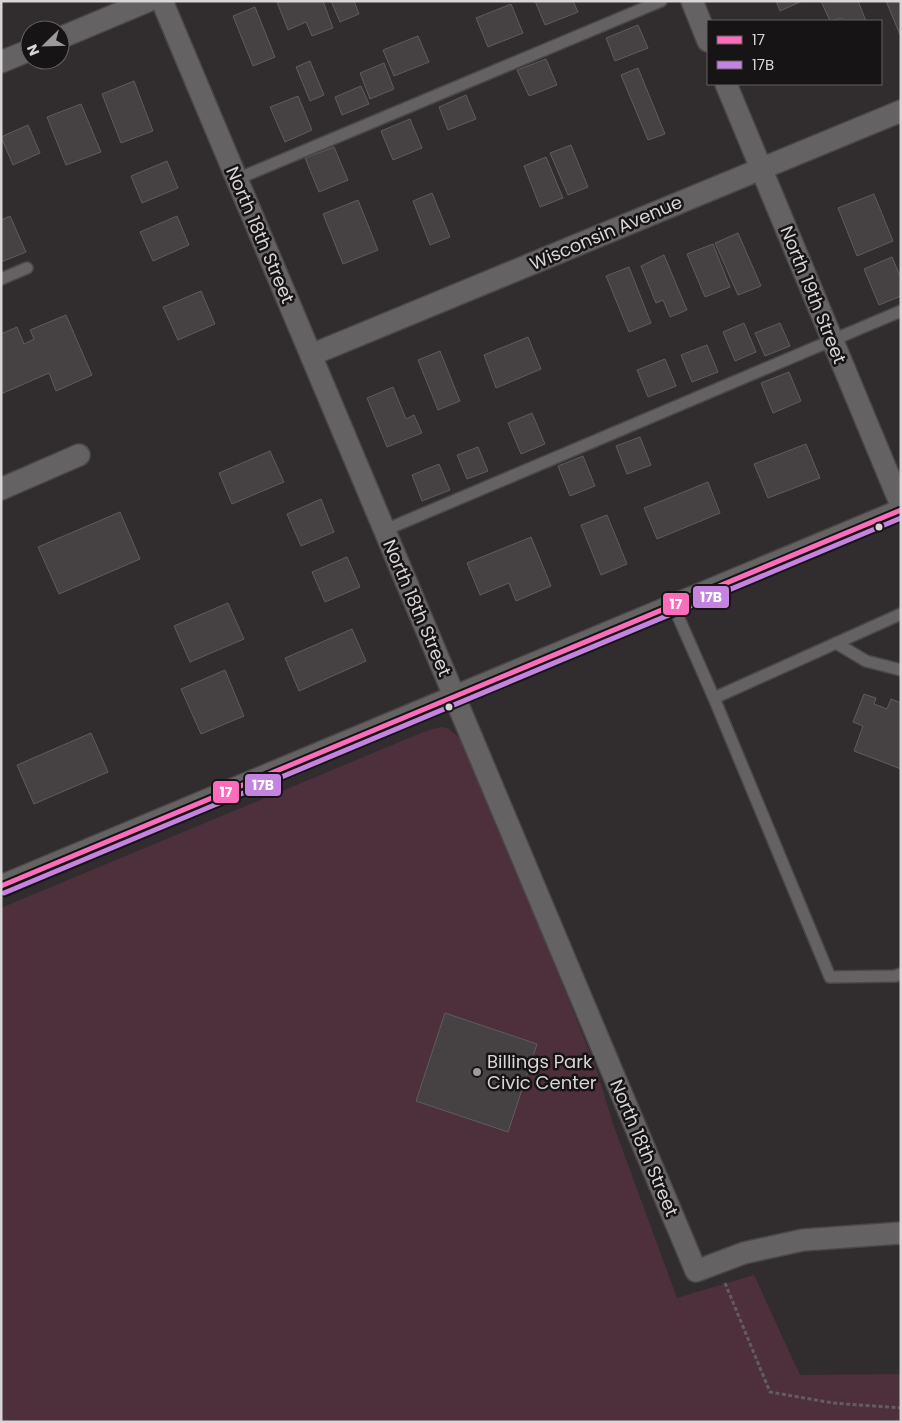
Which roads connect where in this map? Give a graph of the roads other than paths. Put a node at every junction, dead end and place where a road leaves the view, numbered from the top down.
1 (148, 1) edge
2 (162, 1) edge
3 (661, 1) edge
4 (692, 1) edge
5 (70, 34) edge
6 (707, 38) edge
7 (20, 54) edge
8 (1, 62) edge
9 (726, 85) edge
10 (901, 111) edge
11 (762, 169) junction
12 (236, 178) junction
13 (27, 268) dead end
14 (1, 279) edge
15 (901, 311) edge
16 (832, 340) junction
17 (311, 356) junction
18 (79, 455) dead end
19 (1, 489) edge
20 (901, 505) edge
21 (901, 510) edge
22 (384, 530) junction
23 (673, 604) junction
24 (901, 614) edge
25 (836, 643) junction
26 (901, 670) edge
27 (454, 696) junction
28 (714, 698) junction
29 (1, 886) edge
30 (901, 974) edge
31 (901, 1234) edge

1 - 5 street
2 - 12 street, North 18th Street
3 - 12 lane
4 - 6 street
7 - 8 street
9 - 11 street, North 19th Street
10 - 11 street, Wisconsin Avenue
11 - 16 street, North 19th Street
11 - 17 street, Wisconsin Avenue
12 - 17 street, North 18th Street
13 - 14 lane
15 - 16 lane
16 - 20 street, North 19th Street
16 - 22 lane
17 - 22 street, North 18th Street
18 - 19 street
21 - 23 street
22 - 27 street, North 18th Street
23 - 27 street
23 - 28 lane
24 - 25 lane
25 - 26 lane
25 - 28 lane
27 - 29 street
27 - 31 street, North 18th Street
28 - 30 lane

